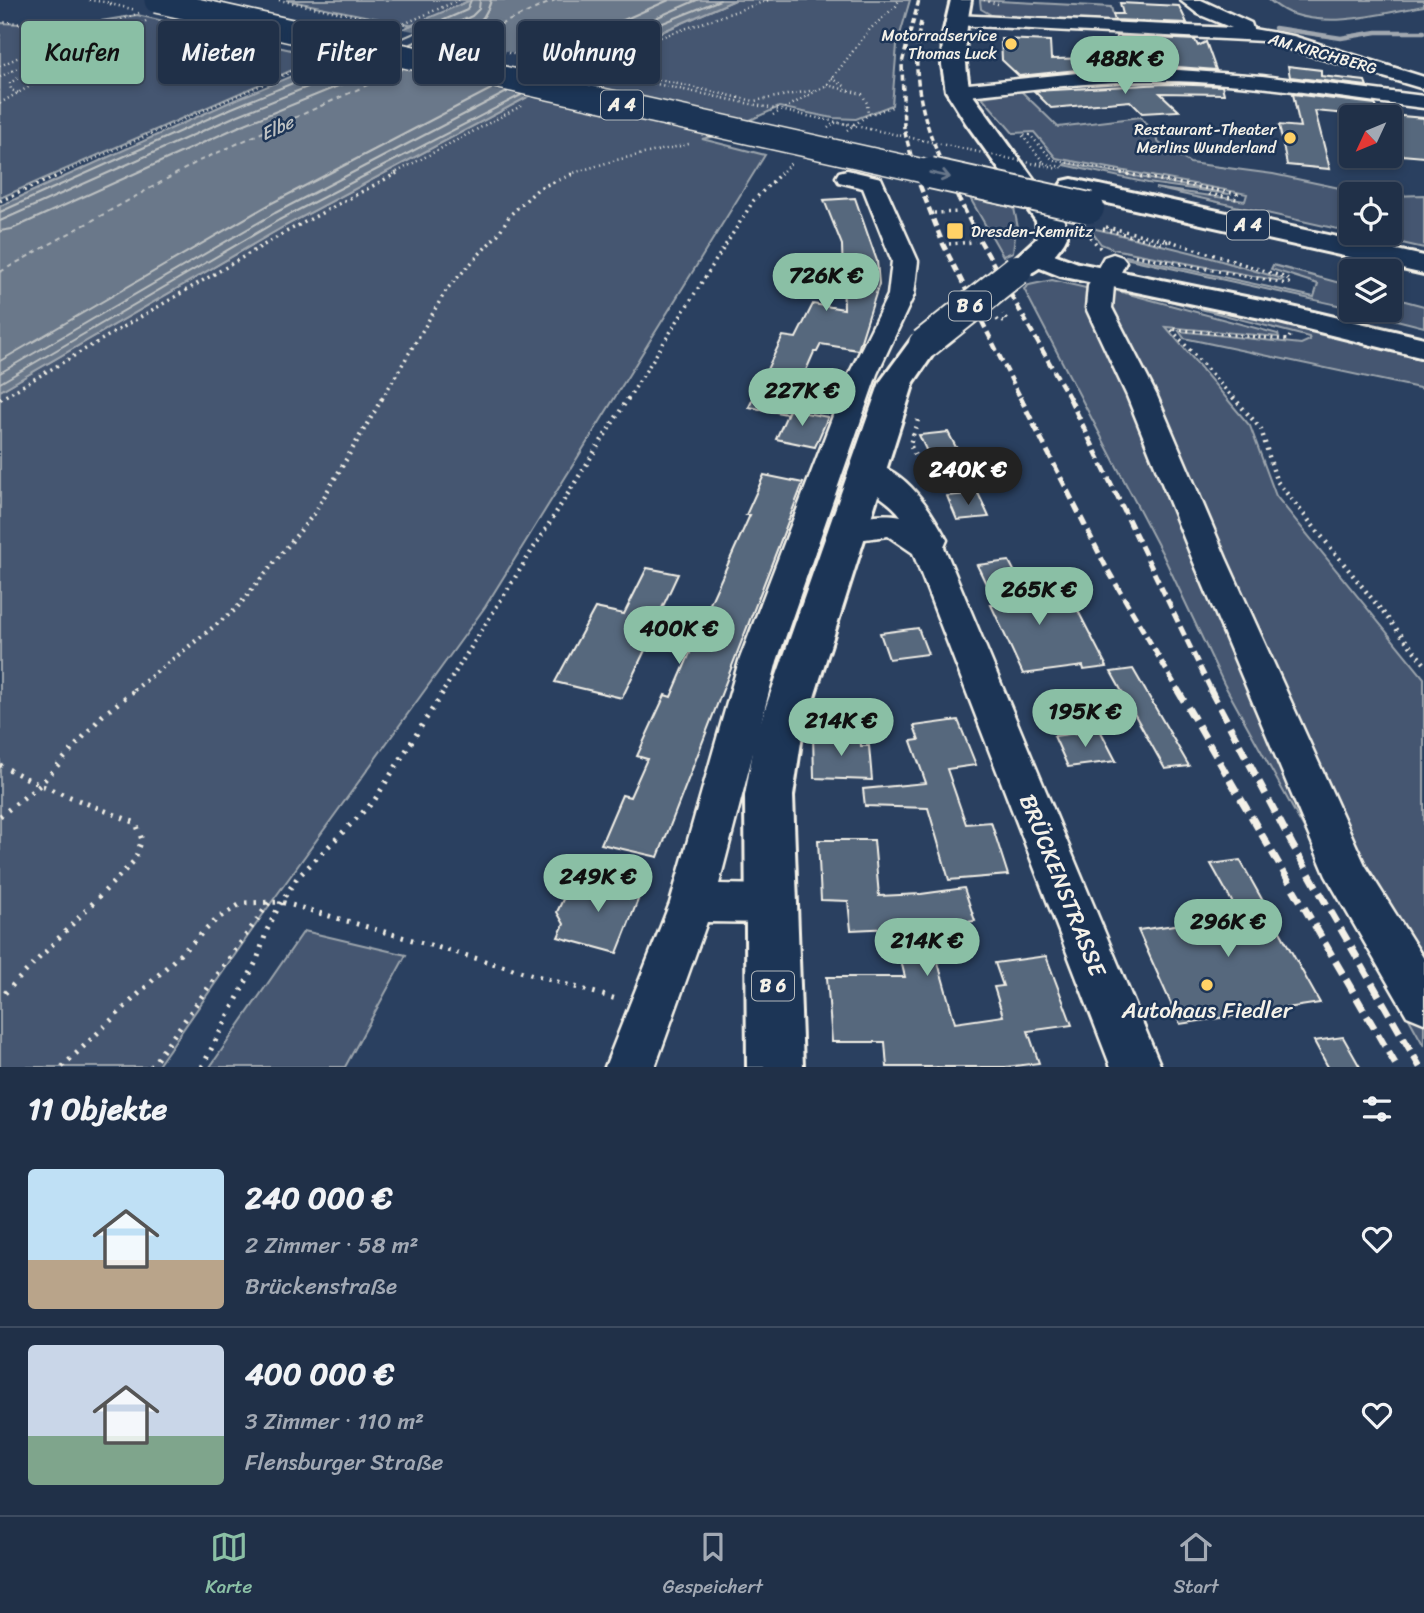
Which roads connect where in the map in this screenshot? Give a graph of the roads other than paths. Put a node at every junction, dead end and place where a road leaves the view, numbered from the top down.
1 (213, 0) edge
2 (1189, 0) edge
3 (148, 8) edge
4 (958, 10) edge
5 (1250, 34) junction
6 (1424, 83) edge
7 (958, 91) junction
8 (1424, 103) edge
9 (847, 177) dead end
10 (1081, 203) junction
11 (1034, 256) junction
12 (1110, 258) junction
13 (1339, 264) edge
14 (1424, 265) edge
15 (1402, 279) edge
16 (1424, 285) edge
17 (1424, 334) edge
18 (1424, 348) edge
19 (869, 472) junction
20 (849, 530) junction
21 (927, 547) junction
22 (692, 903) junction
23 (771, 904) junction
24 (1424, 1001) edge
25 (630, 1067) edge
26 (775, 1067) edge
27 (1136, 1067) edge

1 - 10 main road, A 4
2 - 5 street, AM KIRCHBERG
3 -> 10 main road, A 4, bridge
4 - 5 street
4 - 7 main road
5 - 6 street, AM KIRCHBERG
7 - 8 street
7 - 11 main road
9 - 22 street
10 - 13 main road, A 4
10 - 14 main road, A 4
11 - 12 main road
11 - 19 main road, B 6, bridge
12 - 17 main road
12 - 18 main road
12 - 24 street
15 - 16 main road
19 - 20 main road, B 6
19 - 21 street, BRÜCKENSTRASSE
20 - 21 street
20 - 23 main road, B 6
21 - 27 street, BRÜCKENSTRASSE
22 - 23 street
22 - 25 street
23 - 26 main road, B 6

